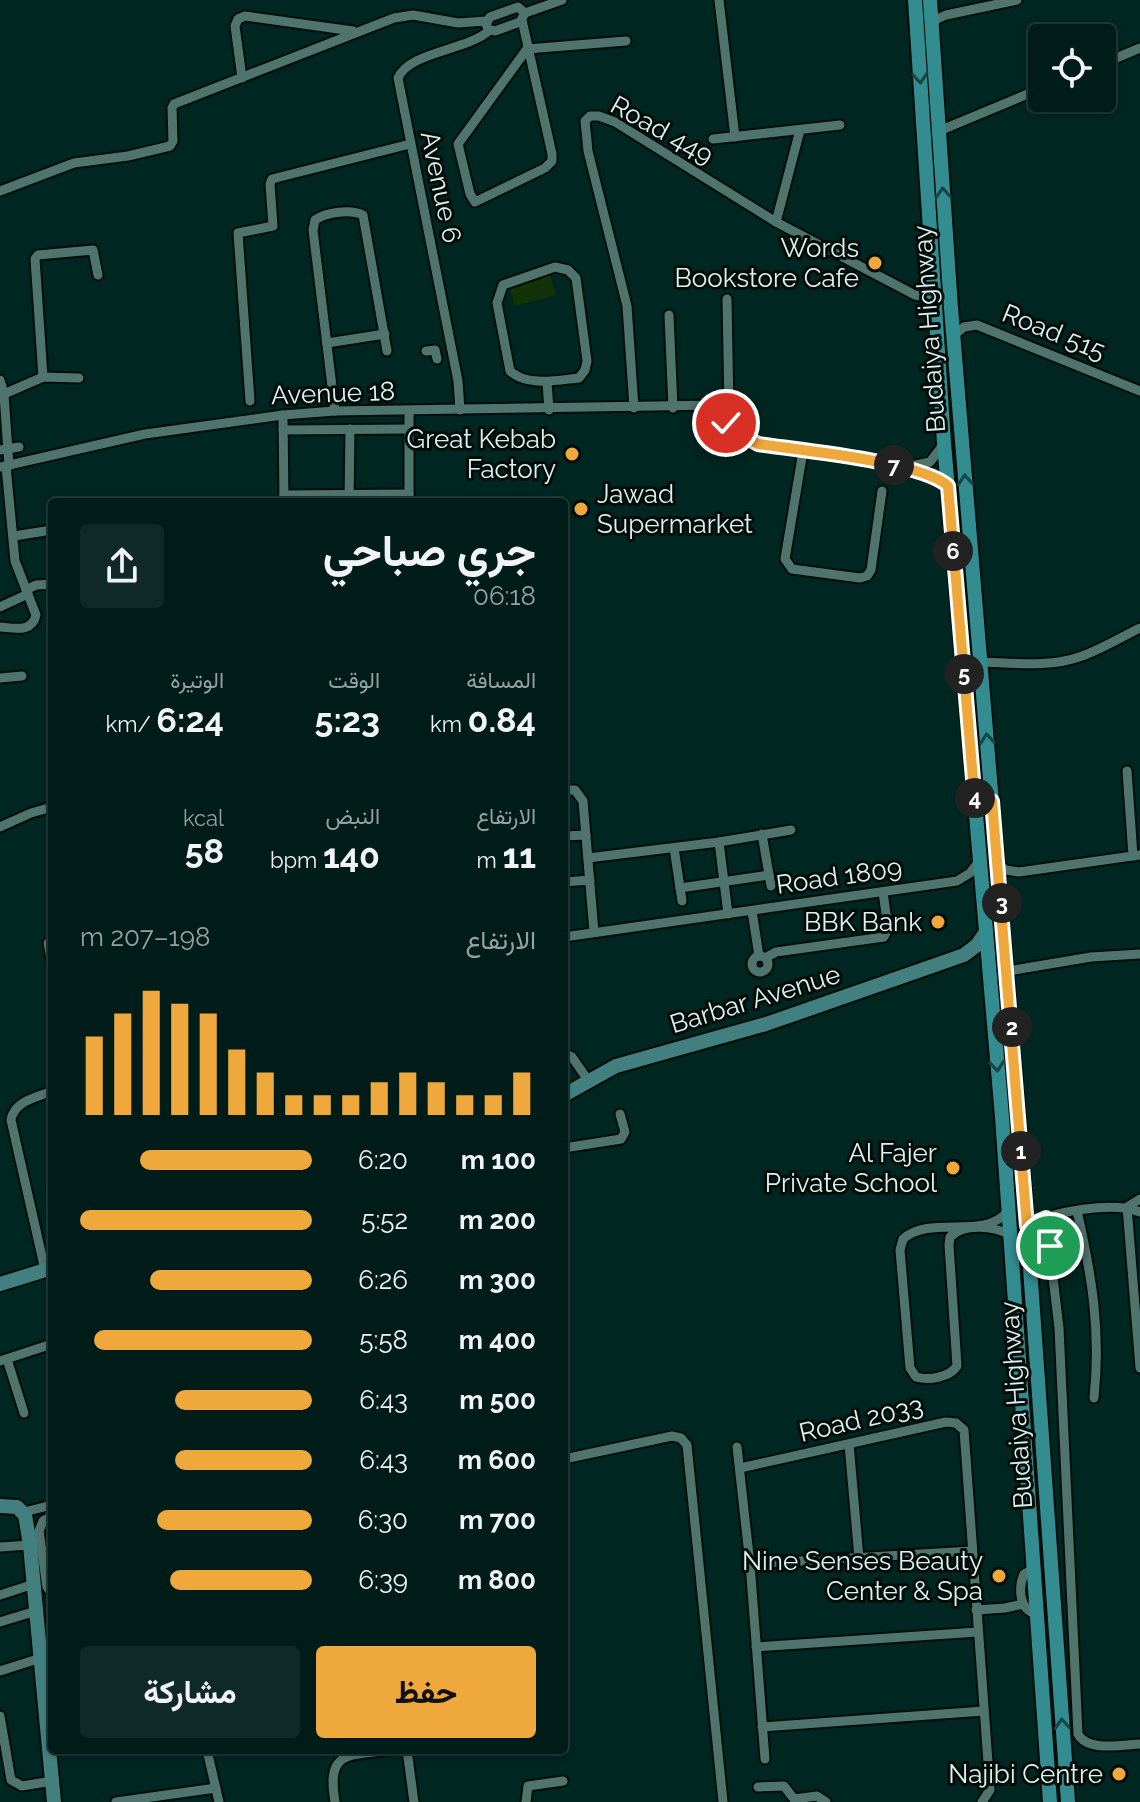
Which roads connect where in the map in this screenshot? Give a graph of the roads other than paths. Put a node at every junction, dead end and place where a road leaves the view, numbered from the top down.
1 (562, 0) edge
2 (719, 0) edge
3 (915, 0) edge
4 (1017, 0) edge
5 (930, 5) edge
6 (521, 10) edge
7 (504, 11) junction
8 (946, 15) junction
9 (488, 26) junction
10 (509, 26) junction
11 (931, 26) junction
12 (356, 32) junction
13 (626, 41) dead end
14 (1140, 48) edge
15 (527, 49) junction
16 (1116, 58) edge
17 (242, 78) junction
18 (1028, 94) edge
19 (840, 125) dead end
20 (800, 130) junction
21 (939, 131) junction
22 (735, 137) junction
23 (713, 139) dead end
24 (410, 144) junction
25 (0, 191) edge
26 (776, 222) junction
27 (98, 275) dead end
28 (934, 298) junction
29 (727, 299) dead end
30 (669, 315) dead end
31 (385, 334) junction
32 (953, 336) junction
33 (327, 343) junction
34 (451, 347) junction
35 (387, 351) dead end
36 (433, 354) dead end
37 (43, 377) junction
38 (79, 378) dead end
39 (0, 380) edge
40 (547, 382) junction
41 (1140, 391) edge
42 (4, 394) junction
43 (250, 401) dead end
44 (711, 406) junction
45 (634, 408) junction
46 (673, 408) junction
47 (460, 410) junction
48 (549, 410) junction
49 (729, 410) junction
50 (335, 411) junction
51 (409, 412) junction
52 (283, 415) junction
53 (724, 425) junction
54 (350, 429) junction
55 (409, 429) junction
56 (283, 430) junction
57 (737, 430) junction
58 (944, 443) junction
59 (19, 447) dead end
60 (4, 450) edge
61 (803, 451) junction
62 (900, 466) junction
63 (5, 467) edge
64 (948, 486) junction
65 (882, 491) dead end
66 (284, 498) edge
67 (349, 498) edge
68 (409, 498) edge
69 (48, 531) edge
70 (14, 536) junction
71 (48, 584) edge
72 (27, 592) junction
73 (0, 607) edge
74 (0, 627) edge
75 (1140, 628) edge
76 (980, 662) junction
77 (22, 676) dead end
78 (0, 678) edge
79 (1127, 771) dead end
80 (568, 790) edge
81 (992, 801) junction
82 (975, 803) junction
83 (48, 808) edge
84 (0, 827) edge
85 (791, 830) dead end
86 (762, 834) junction
87 (586, 835) junction
88 (568, 836) edge
89 (719, 842) junction
90 (674, 848) junction
91 (1136, 856) edge
92 (588, 858) junction
93 (980, 860) junction
94 (998, 864) junction
95 (1019, 872) junction
96 (590, 880) junction
97 (957, 881) junction
98 (568, 882) edge
99 (724, 882) junction
100 (680, 888) junction
101 (983, 890) junction
102 (883, 892) junction
103 (1002, 897) junction
104 (682, 901) dead end
105 (752, 911) junction
106 (728, 914) junction
107 (594, 932) junction
108 (986, 932) junction
109 (568, 936) edge
110 (1140, 954) edge
111 (964, 955) junction
112 (989, 963) junction
113 (1008, 971) junction
114 (568, 1055) edge
115 (588, 1080) junction
116 (568, 1092) edge
117 (48, 1093) edge
118 (620, 1114) dead end
119 (568, 1147) edge
120 (1140, 1199) edge
121 (1127, 1207) junction
122 (1008, 1211) junction
123 (1077, 1211) junction
124 (1140, 1212) edge
125 (1046, 1218) junction
126 (1027, 1226) junction
127 (935, 1228) junction
128 (1010, 1235) junction
129 (949, 1245) junction
130 (48, 1269) edge
131 (0, 1284) edge
132 (48, 1345) edge
133 (3, 1360) edge
134 (1140, 1368) edge
135 (1094, 1398) dead end
136 (24, 1413) dead end
137 (849, 1444) junction
138 (737, 1447) dead end
139 (568, 1458) edge
140 (740, 1468) junction
141 (0, 1506) edge
142 (48, 1506) edge
143 (24, 1512) junction
144 (48, 1518) edge
145 (30, 1545) junction
146 (0, 1547) edge
147 (972, 1551) junction
148 (859, 1558) junction
149 (750, 1564) junction
150 (1034, 1569) junction
151 (34, 1584) junction
152 (48, 1588) edge
153 (0, 1595) edge
154 (1023, 1604) junction
155 (976, 1610) junction
156 (36, 1611) junction
157 (1037, 1614) junction
158 (0, 1622) edge
159 (978, 1632) junction
160 (756, 1647) junction
161 (41, 1658) junction
162 (0, 1671) edge
163 (984, 1711) junction
164 (0, 1716) edge
165 (762, 1727) junction
166 (48, 1736) edge
167 (2, 1738) edge
168 (1140, 1744) edge
169 (50, 1754) edge
170 (208, 1754) edge
171 (361, 1754) edge
172 (408, 1754) edge
173 (765, 1759) dead end
174 (52, 1781) junction
175 (563, 1781) dead end
176 (758, 1787) dead end
177 (216, 1788) junction
178 (54, 1802) edge
179 (116, 1802) edge
180 (219, 1802) edge
181 (335, 1802) edge
182 (414, 1802) edge
183 (526, 1802) edge
184 (723, 1802) edge
185 (826, 1802) edge
186 (982, 1802) edge
187 (1050, 1802) edge
188 (1068, 1802) edge

1 - 6 street
2 - 22 street
3 -> 28 main road, Budaiya Highway
4 - 8 street
5 - 8 street
5 - 11 main road, Budaiya Highway
6 - 7 street
6 - 10 street
6 - 15 street
7 - 9 street
7 - 10 street
8 - 11 street
9 - 10 street
9 - 12 street
9 - 24 street, Avenue 6
11 - 21 main road, Budaiya Highway
12 - 17 street
12 - 17 street
13 - 15 street
14 - 16 street
15 - 15 street
17 - 25 street
18 - 21 street
19 - 20 street
20 - 22 street
20 - 26 street
32 -> 21 main road, Budaiya Highway
22 - 23 street
24 - 34 street, Avenue 6
24 - 43 street
26 - 28 street, Road 449
26 - 45 street, Road 449
27 - 37 street
28 - 58 main road, Budaiya Highway
29 - 49 street
30 - 46 street
31 - 33 street
31 - 33 street
31 - 35 street
32 - 41 street, Road 515
76 -> 32 main road, Budaiya Highway
33 - 50 street
34 - 36 street
34 - 47 street, Avenue 6
37 - 38 street
37 - 42 street
39 - 42 street
40 - 40 street
40 - 48 street
42 - 60 street
44 - 46 street, Avenue 18
44 - 49 street, Avenue 18
44 - 53 street
45 - 46 street, Avenue 18
45 - 48 street, Avenue 18
47 - 48 street, Avenue 18
47 - 51 street, Avenue 18
49 - 57 street
50 - 51 street, Avenue 18
50 - 52 street, Avenue 18
51 - 55 street
52 - 56 street
52 - 63 street, Avenue 18
53 - 57 street
53 - 57 street
54 - 55 street
54 - 56 street
54 - 67 street
55 - 68 street
56 - 66 street
57 - 61 street
58 - 62 street
58 - 64 main road, Budaiya Highway
59 - 60 street
60 - 63 street
61 - 62 street
61 - 65 street
62 - 64 street
63 - 70 street
64 - 82 main road, Budaiya Highway
66 - 67 street
67 - 68 street
69 - 70 street
70 - 72 street
71 - 72 street
72 - 73 street
72 - 74 street
75 - 76 street
81 -> 76 main road, Budaiya Highway
77 - 78 street
79 - 91 street
80 - 87 street
81 - 82 main road
81 - 94 main road, Budaiya Highway
82 - 93 main road, Budaiya Highway
83 - 84 street
85 - 86 street, Road 1809
86 - 89 street, Road 1809
86 - 99 street, Road 1809
87 - 88 street
87 - 92 street
89 - 90 street, Road 1809
89 - 99 street
90 - 92 street, Road 1809
90 - 100 street
91 - 95 street
92 - 96 street
93 - 97 street
93 - 101 main road, Budaiya Highway
94 - 95 street
94 - 103 main road, Budaiya Highway
95 - 103 street
96 - 98 street
96 - 107 street
97 - 101 street, Road 1809
97 - 102 street, Road 1809
99 - 100 street, Road 1809
99 - 106 street
100 - 104 street
101 - 108 main road, Budaiya Highway
102 - 105 street, Road 1809
102 - 105 street
103 - 113 main road, Budaiya Highway
105 - 106 street, Road 1809
106 - 107 street, Road 1809
107 - 109 street, Road 1809
108 - 111 street, Barbar Avenue
108 - 112 main road, Budaiya Highway
110 - 113 street
111 - 112 street
111 - 115 street, Barbar Avenue
112 -> 122 main road, Budaiya Highway
113 - 126 main road, Budaiya Highway
114 - 115 street
115 - 116 street, Barbar Avenue
117 - 130 street
118 - 119 street
120 - 121 street
121 - 123 street
121 - 124 street
121 - 134 street
122 - 127 street
122 - 128 main road, Budaiya Highway
123 - 125 street
123 - 135 street
125 - 126 street
125 - 168 street
188 -> 126 main road, Budaiya Highway
127 - 129 street
127 - 129 street
128 - 129 street
128 - 150 main road, Budaiya Highway
130 - 131 street
132 - 133 street
133 - 136 street
137 - 140 street, Road 2033
137 - 147 street, Road 2033
137 - 148 street
138 - 140 street
139 - 184 street
140 - 149 street
141 - 143 street
142 - 143 street
143 - 145 street
144 - 152 street
145 - 146 street
145 - 151 street
147 - 148 street
147 - 155 street, Road 2033
148 - 149 street
149 - 160 street
150 - 154 street
150 - 157 main road, Budaiya Highway
151 - 153 street
151 - 156 street
154 - 155 street
154 - 157 street
155 - 159 street, Road 2033
156 - 158 street
156 - 161 street
157 - 187 main road, Budaiya Highway
159 - 160 street
159 - 163 street, Road 2033
160 - 165 street
161 - 162 street
161 - 166 street
163 - 165 street
163 - 186 street, Road 2033
164 - 167 street
165 - 173 street
167 - 174 street
169 - 174 street
170 - 177 street
171 - 181 street
172 - 182 street
174 - 178 street
175 - 183 street
176 - 185 street
177 - 179 street
177 - 180 street

